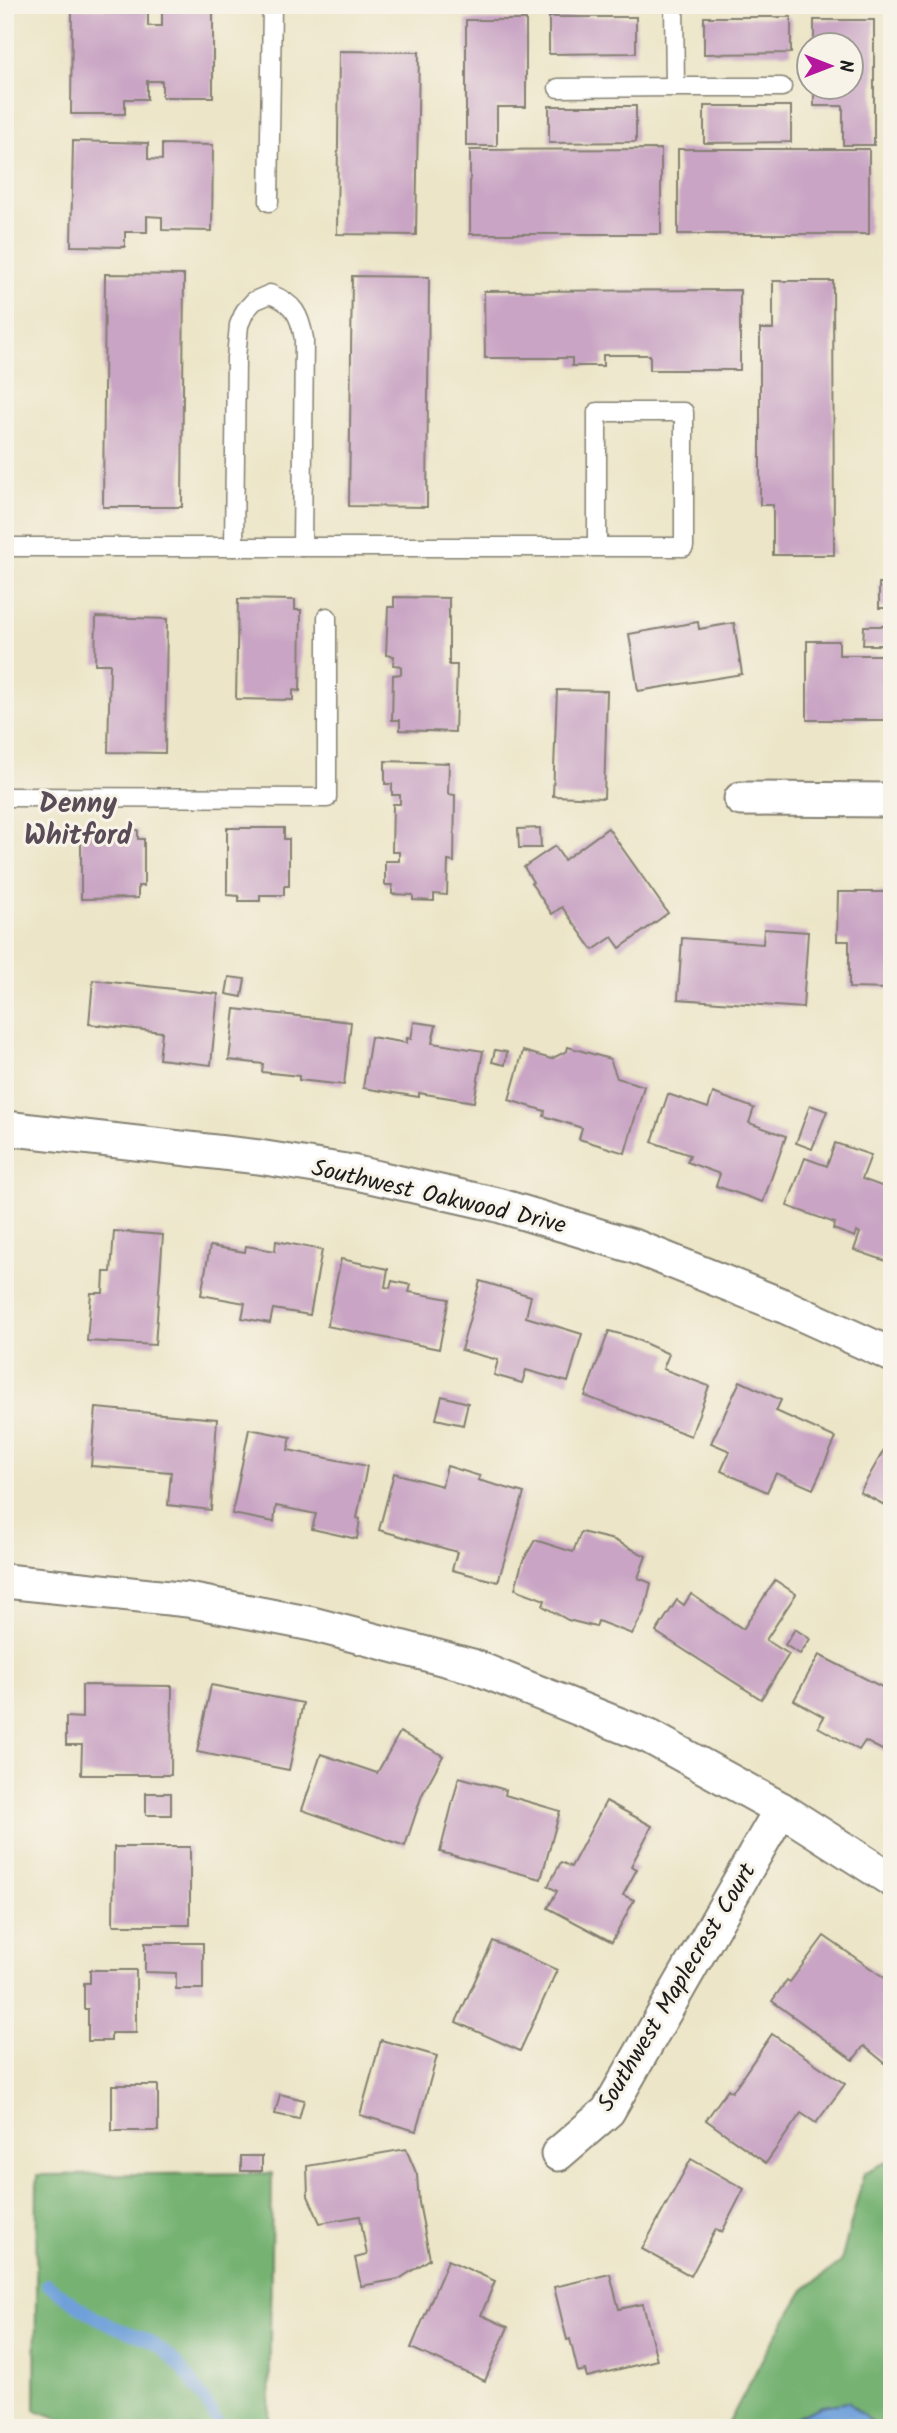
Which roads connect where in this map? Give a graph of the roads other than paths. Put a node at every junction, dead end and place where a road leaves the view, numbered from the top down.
1 (272, 5) edge
2 (674, 5) edge
3 (782, 86) dead end
4 (558, 88) dead end
5 (675, 88) junction
6 (269, 202) dead end
7 (5, 547) edge
8 (234, 547) junction
9 (302, 547) junction
10 (597, 547) junction
11 (327, 617) dead end
12 (5, 797) edge
13 (741, 799) dead end
14 (892, 800) edge
15 (5, 1128) edge
16 (892, 1355) edge
17 (5, 1581) edge
18 (781, 1809) junction
19 (892, 1880) edge
20 (558, 2154) dead end

1 - 6 lane
2 - 5 lane
3 - 5 lane
4 - 5 lane
7 - 8 lane
8 - 9 lane
8 - 9 lane
9 - 10 lane
10 - 10 lane
11 - 12 lane
13 - 14 street
15 - 16 street, Southwest Oakwood Drive
17 - 18 street
18 - 19 street
18 - 20 street, Southwest Maplecrest Court

